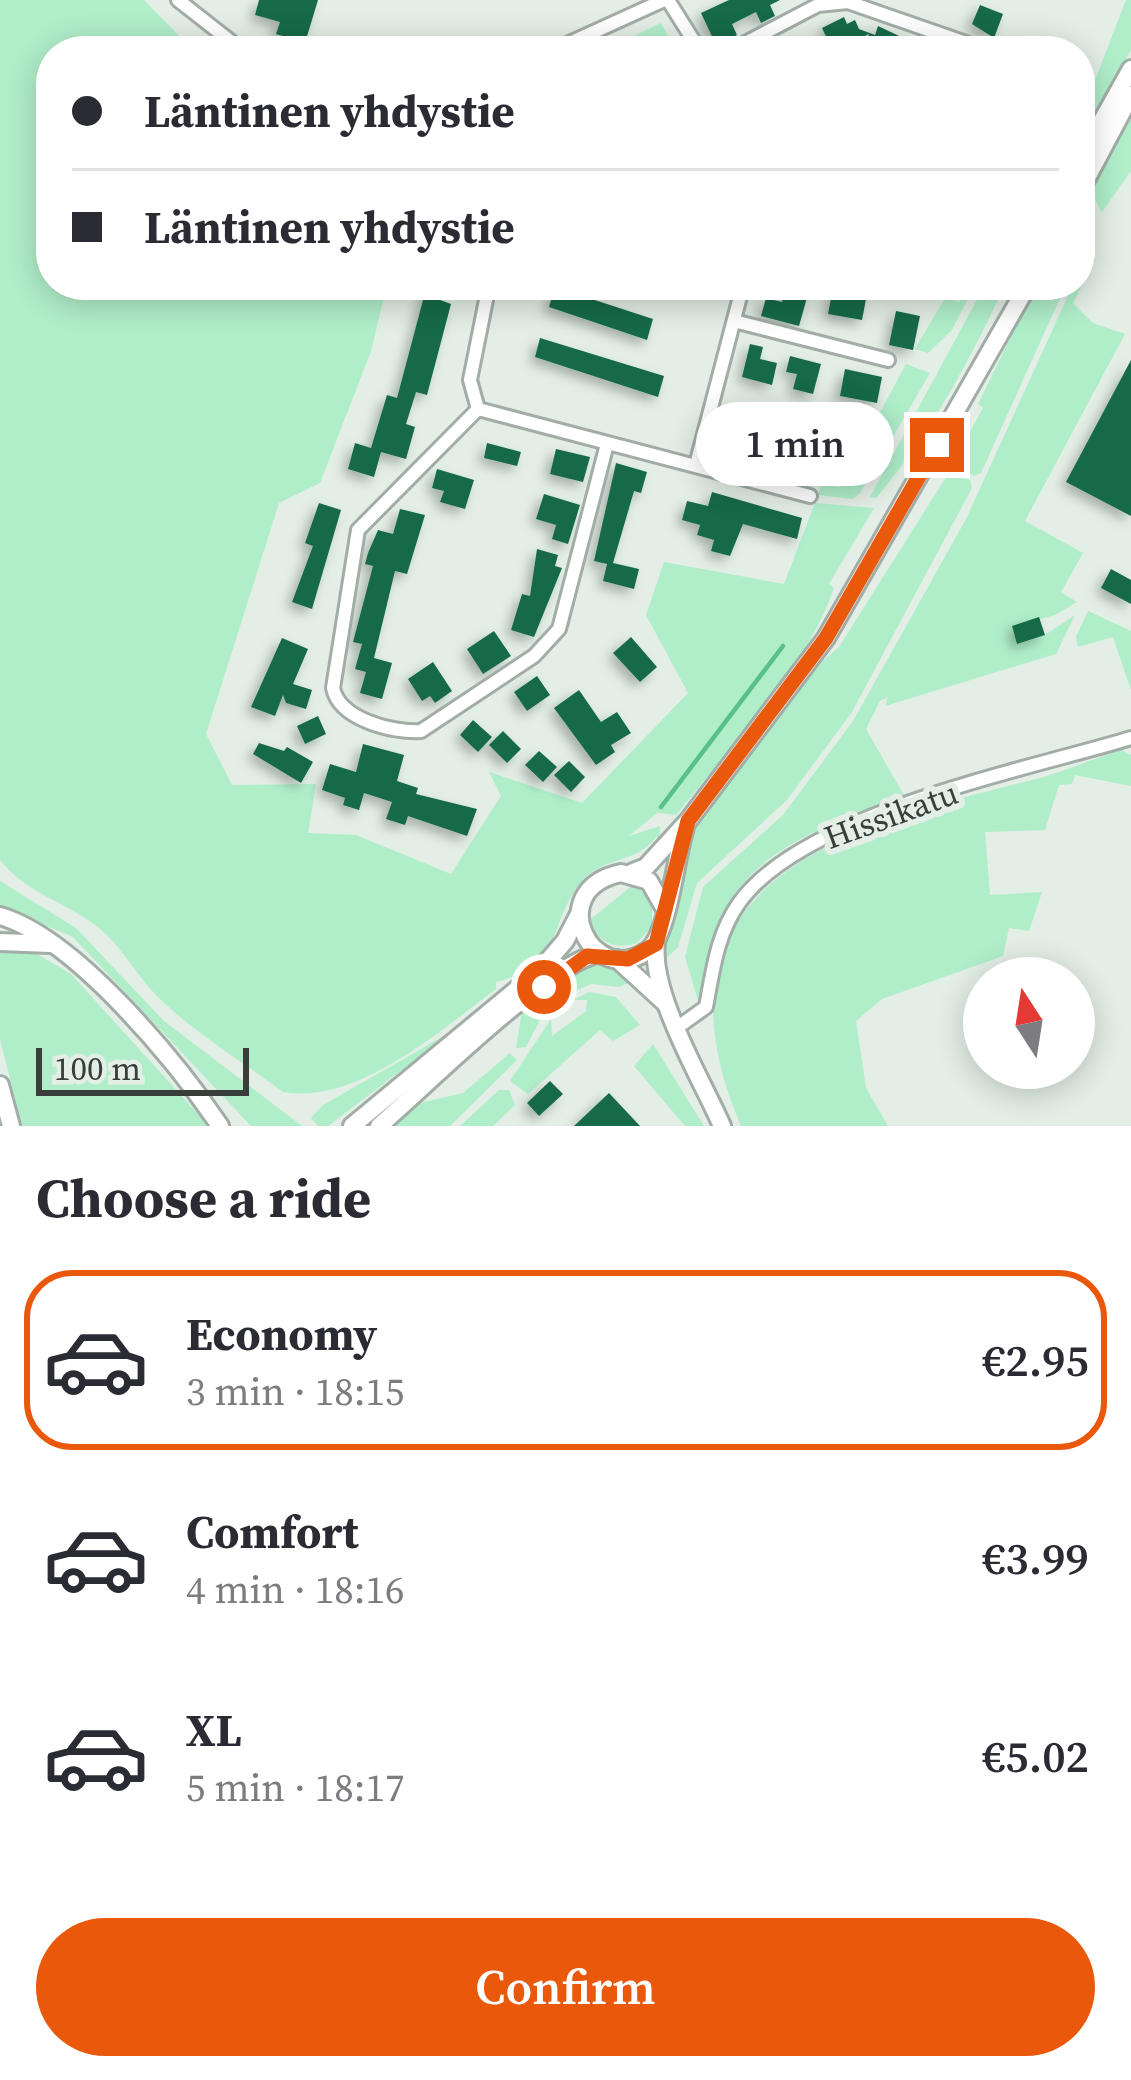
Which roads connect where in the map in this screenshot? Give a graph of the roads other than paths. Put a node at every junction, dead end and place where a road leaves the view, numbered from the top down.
1 (178, 0) edge
2 (666, 0) edge
3 (224, 36) edge
4 (586, 36) edge
5 (690, 36) edge
6 (759, 36) edge
7 (943, 36) edge
8 (1131, 69) edge
9 (1131, 95) edge
10 (1095, 133) edge
11 (1095, 163) edge
12 (486, 300) edge
13 (739, 300) edge
14 (1011, 300) edge
15 (1018, 300) edge
16 (734, 321) junction
17 (1002, 324) junction
18 (888, 360) dead end
19 (478, 409) junction
20 (607, 444) junction
21 (696, 465) junction
22 (810, 496) dead end
23 (1131, 738) edge
24 (688, 821) junction
25 (631, 873) junction
26 (665, 909) junction
27 (579, 914) junction
28 (0, 916) edge
29 (0, 942) edge
30 (656, 944) junction
31 (56, 945) junction
32 (609, 956) junction
33 (668, 1006) junction
34 (678, 1027) junction
35 (0, 1085) edge
36 (206, 1105) junction
37 (10, 1126) edge
38 (220, 1126) edge
39 (234, 1126) edge
40 (352, 1126) edge
41 (379, 1126) edge
42 (722, 1126) edge

1 - 3 street
2 - 4 street
2 - 5 street
6 - 7 street
8 - 10 main road
9 - 11 main road
12 - 19 street
13 - 16 street
14 - 17 main road
15 - 17 main road
16 - 18 street
16 - 21 street
17 - 24 main road
19 - 20 street
19 - 20 street
20 - 21 street
21 - 22 street
23 - 34 street, Hissikatu
24 - 25 main road
24 - 26 main road
25 - 26 main road
25 - 27 main road
26 - 30 main road
27 - 32 main road
27 - 40 main road
28 - 31 main road
29 - 31 main road
30 - 32 main road
30 - 33 main road
31 - 36 main road
32 - 33 main road
32 - 41 main road
33 - 34 main road
34 - 42 main road
35 - 37 main road
36 - 38 main road
36 - 39 main road

